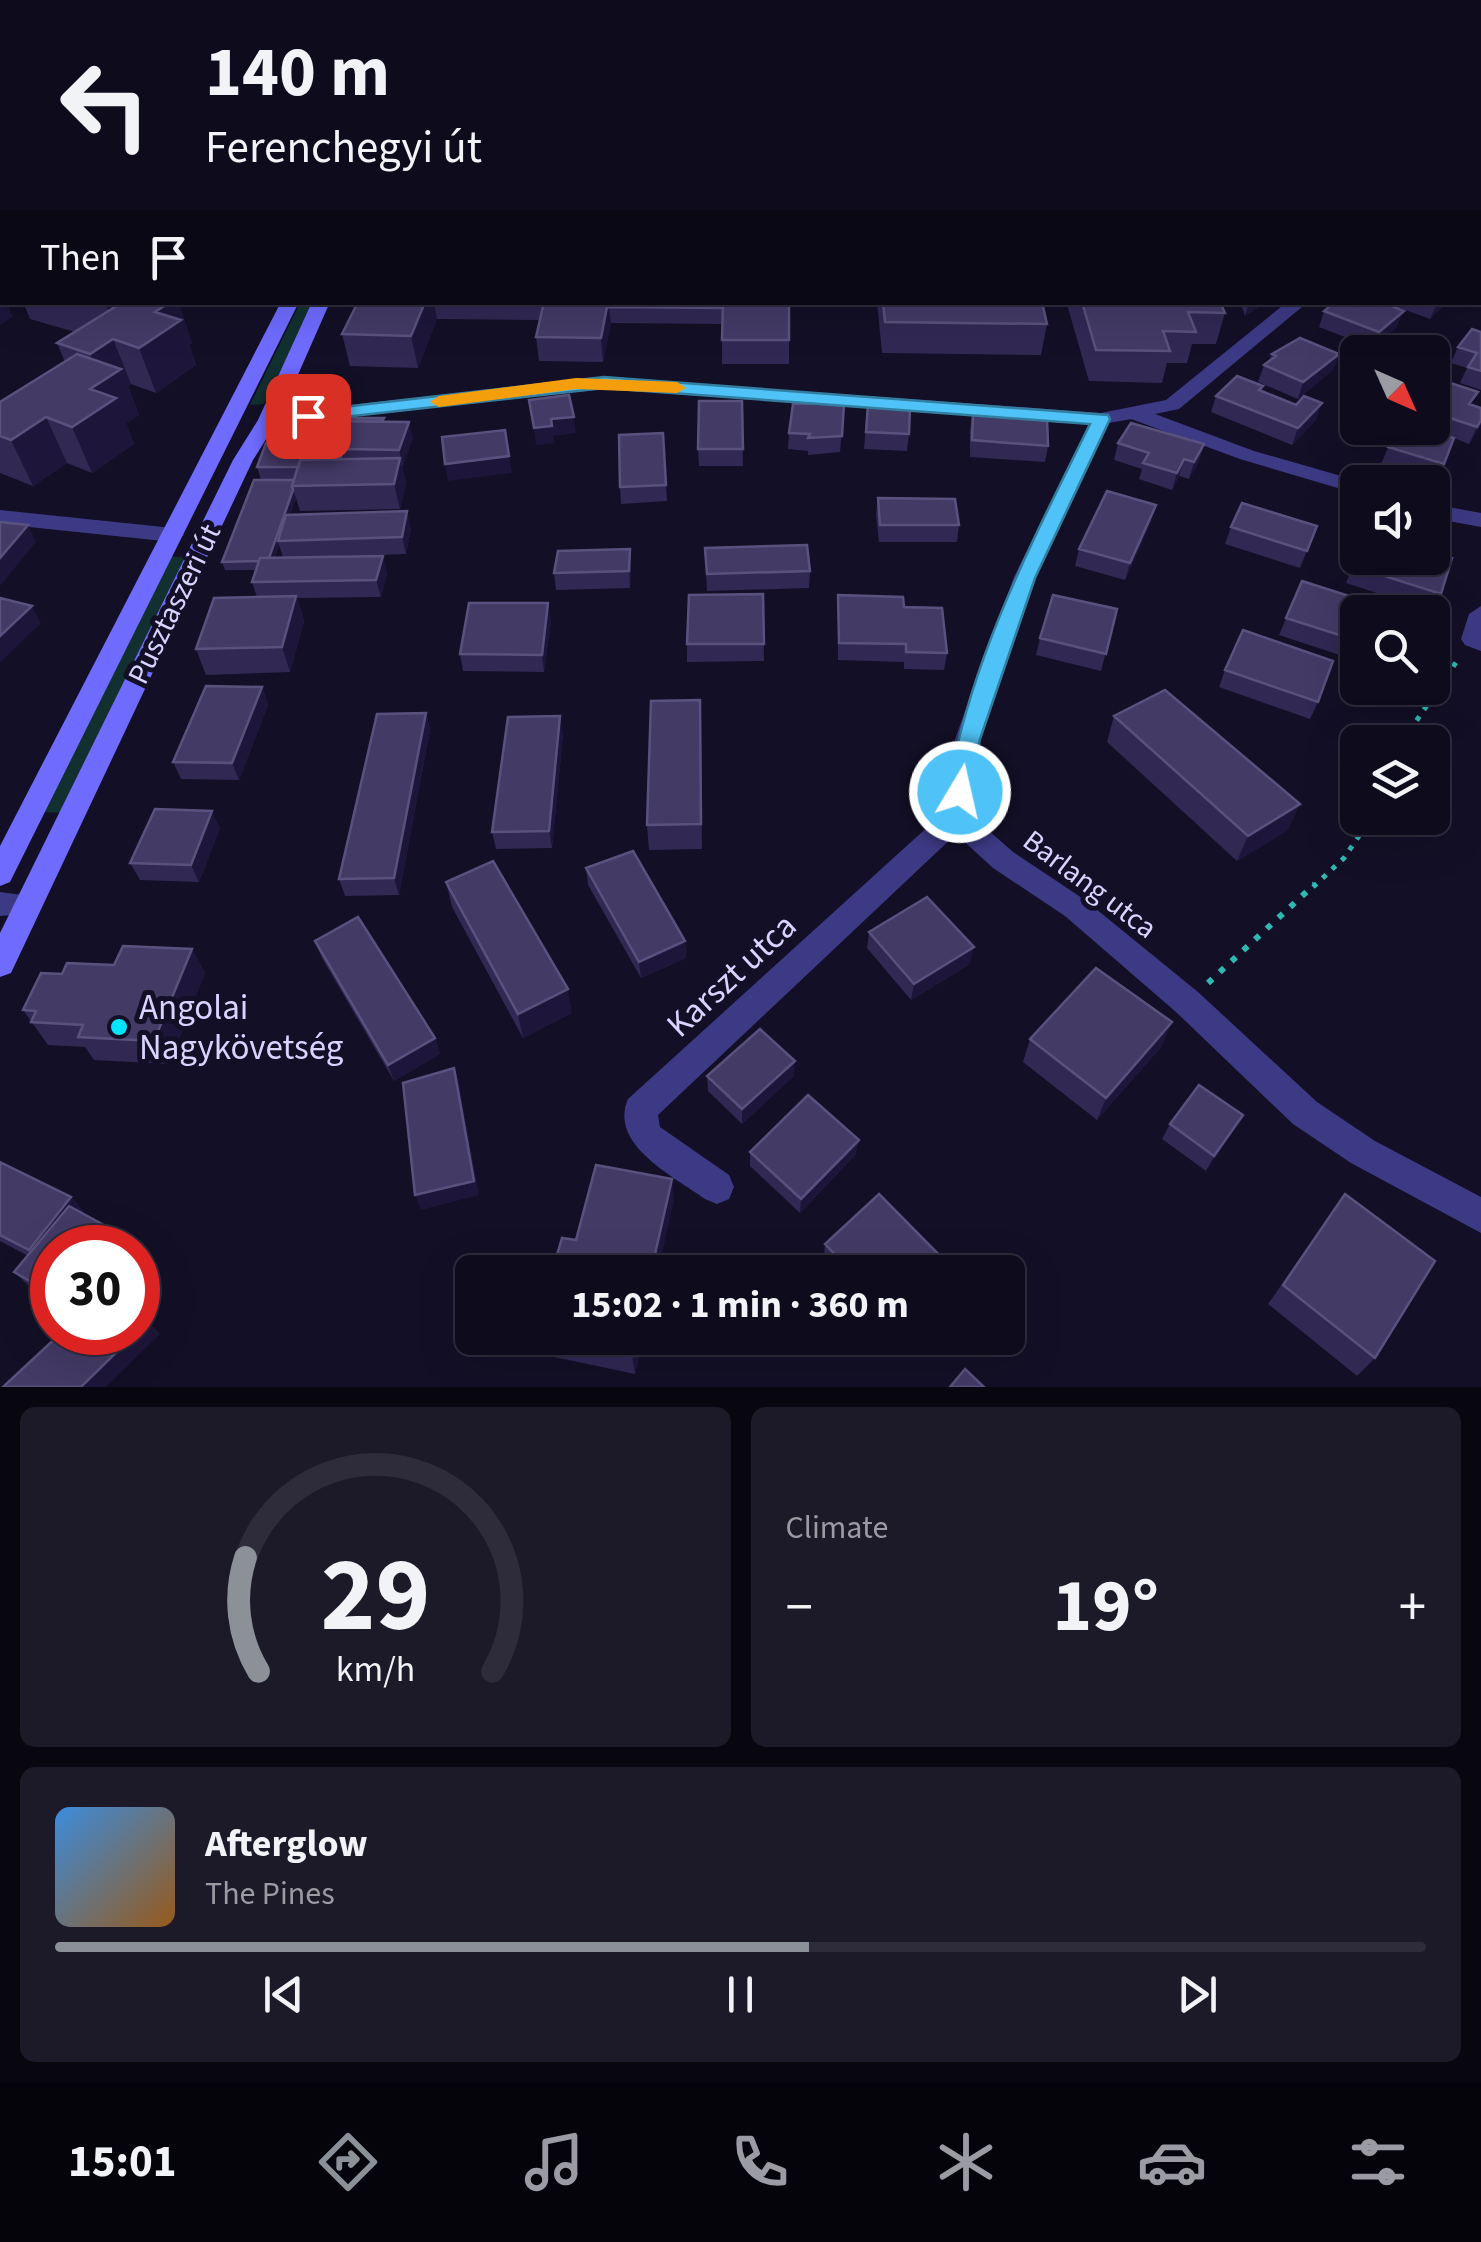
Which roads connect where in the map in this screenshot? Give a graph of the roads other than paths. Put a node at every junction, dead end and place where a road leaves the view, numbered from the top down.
1 (289, 305) edge
2 (319, 305) edge
3 (1295, 305) edge
4 (1138, 414) junction
5 (1101, 419) junction
6 (232, 420) junction
7 (268, 420) junction
8 (1340, 483) edge
9 (1450, 514) edge
10 (0, 518) edge
11 (1481, 520) edge
12 (173, 535) junction
13 (206, 539) junction
14 (1481, 614) edge
15 (1477, 641) edge
16 (956, 818) junction
17 (0, 874) edge
18 (14, 905) edge
19 (0, 964) edge
20 (717, 1187) dead end
21 (1481, 1216) edge

1 - 6 street, Pusztaszeri út
2 - 7 street, Pusztaszeri út
3 - 4 street
4 - 5 street
4 - 8 street
5 - 7 street
5 - 16 street
6 - 7 street
6 - 12 street, Pusztaszeri út
7 - 13 street, Pusztaszeri út
9 - 11 street
10 - 12 street
12 - 13 street
12 - 17 street, Pusztaszeri út
13 - 18 street, Pusztaszeri út
14 - 15 street
16 - 20 street, Karszt utca
16 - 21 street, Barlang utca
18 - 19 street, Pusztaszeri út

